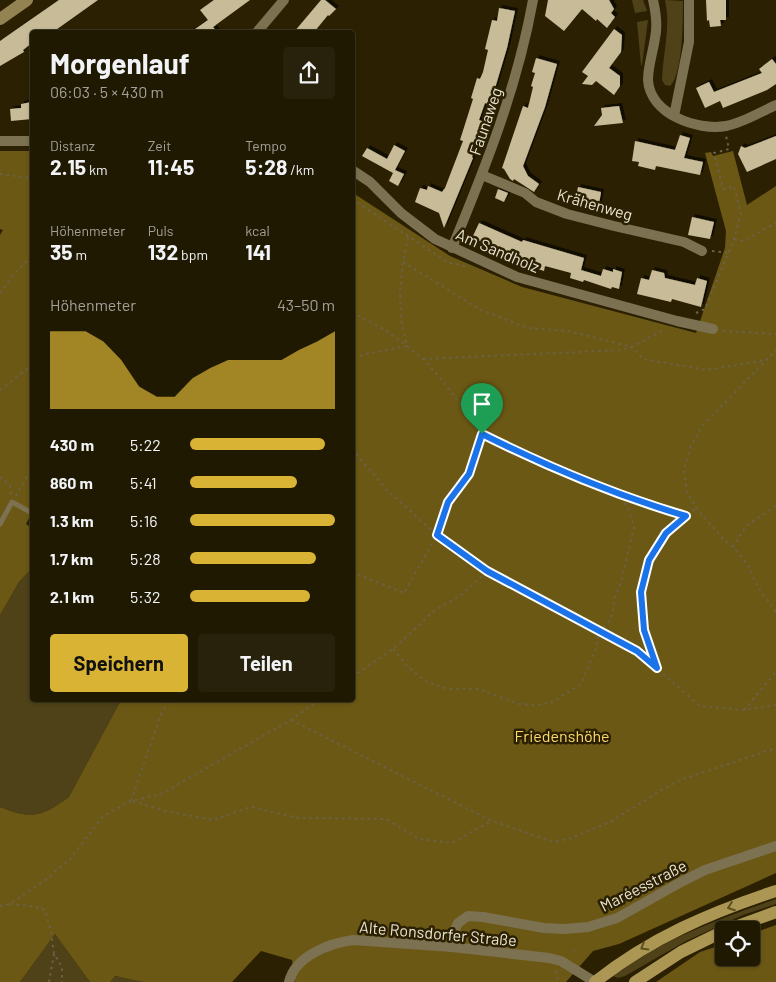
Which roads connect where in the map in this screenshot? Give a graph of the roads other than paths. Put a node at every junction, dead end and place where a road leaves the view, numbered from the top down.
1 (27, 0) edge
2 (284, 0) edge
3 (533, 0) edge
4 (653, 0) edge
5 (689, 0) edge
6 (0, 19) edge
7 (259, 30) edge
8 (776, 105) edge
9 (674, 116) junction
10 (0, 140) edge
11 (30, 141) edge
12 (355, 172) edge
13 (482, 175) junction
14 (452, 248) junction
15 (702, 251) road end
16 (713, 329) road end
17 (30, 512) edge
18 (0, 524) edge
19 (776, 846) edge
20 (776, 891) edge
21 (776, 912) edge
22 (752, 921) edge
23 (715, 936) edge
24 (452, 947) junction
25 (289, 982) edge
26 (595, 982) edge
27 (635, 982) edge

1 - 6 street
2 - 7 street
3 - 13 street, Faunaweg
4 - 9 street
5 - 9 street
8 - 9 street
10 - 11 street
12 - 14 street, Am Sandholz
13 - 14 street, Faunaweg
13 - 15 street, Krähenweg
14 - 16 street, Am Sandholz
17 - 18 lane
19 - 24 street, Maréesstraße
20 -> 26 main road
21 - 22 main road
23 - 27 main road
24 - 25 street, Alte Ronsdorfer Straße
24 - 26 street, Alte Ronsdorfer Straße

